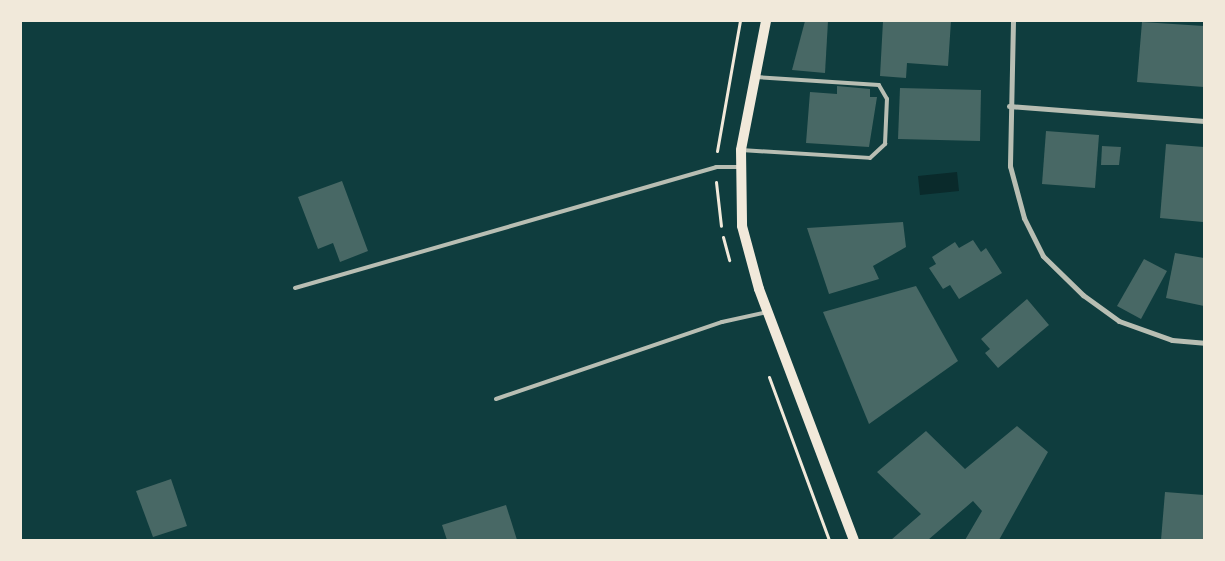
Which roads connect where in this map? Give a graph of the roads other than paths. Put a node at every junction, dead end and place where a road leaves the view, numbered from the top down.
1 (766, 21) edge
2 (1013, 21) edge
3 (753, 77) junction
4 (1009, 106) junction
5 (1204, 120) edge
6 (741, 150) junction
7 (739, 167) junction
8 (295, 288) dead end
9 (768, 312) junction
10 (1204, 343) edge
11 (496, 399) dead end
12 (854, 540) edge

1 - 3 main road
2 - 4 street
3 - 6 main road
3 - 6 lane
4 - 5 street
4 - 10 street
6 - 7 main road
7 - 8 lane
7 - 9 main road
9 - 11 lane
9 - 12 main road

